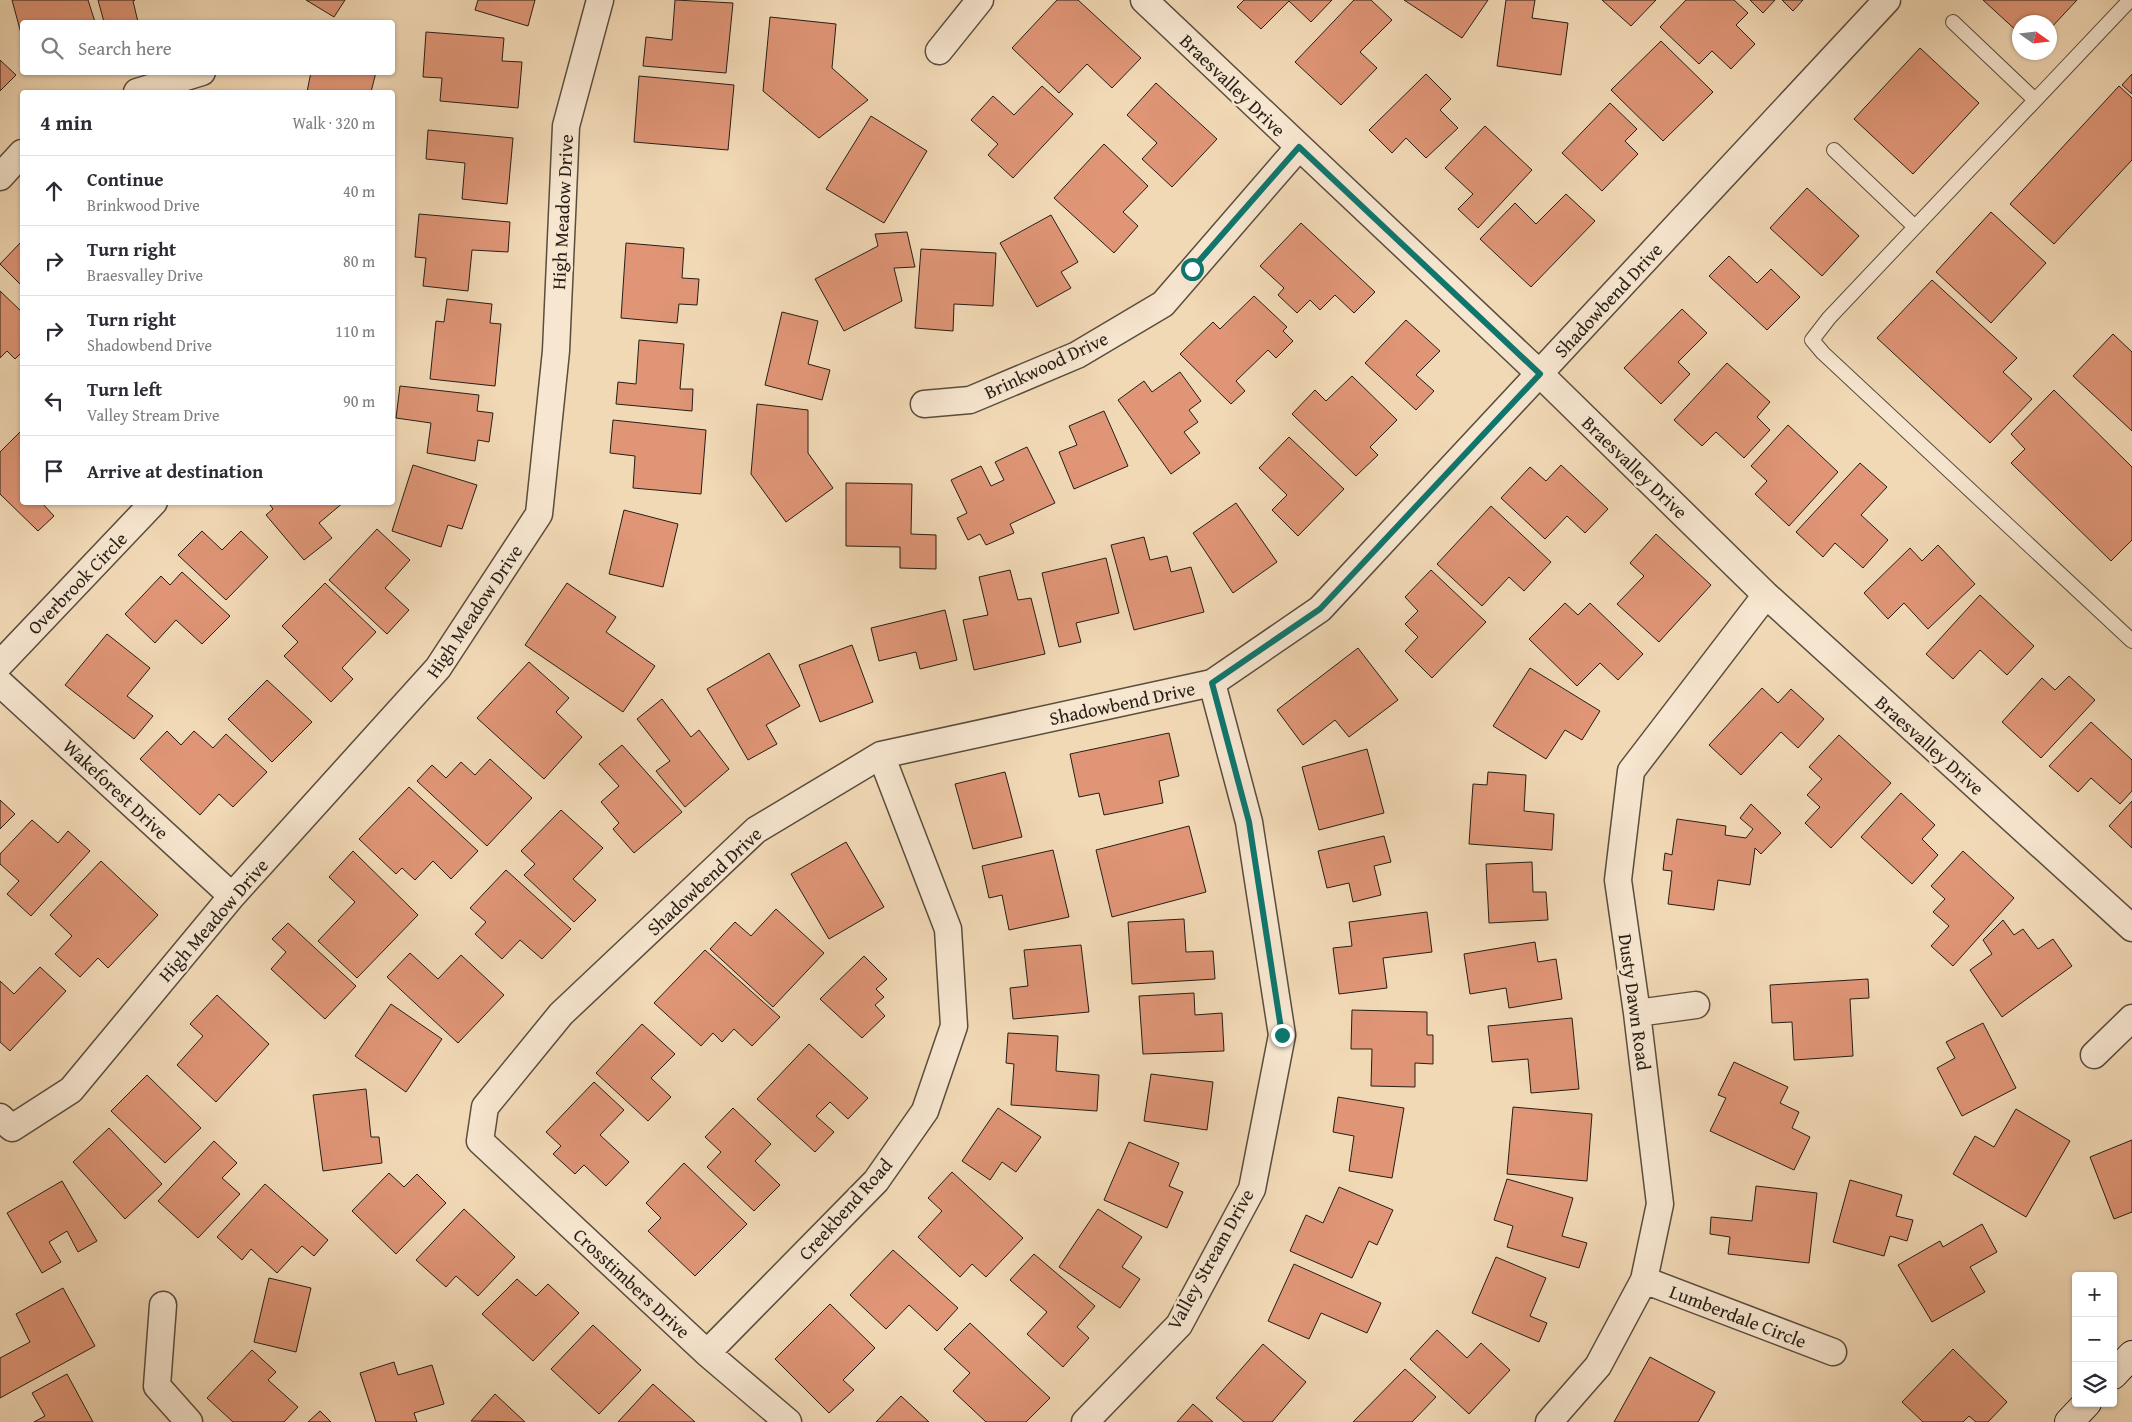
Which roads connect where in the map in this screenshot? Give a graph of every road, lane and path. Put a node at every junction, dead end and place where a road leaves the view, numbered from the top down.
1 (600, 0) edge
2 (980, 0) edge
3 (1144, 0) edge
4 (1887, 0) edge
5 (2130, 0) edge
6 (1953, 22) dead end
7 (939, 51) dead end
8 (192, 75) edge
9 (144, 90) edge
10 (2036, 100) junction
11 (1299, 147) junction
12 (1834, 150) dead end
13 (20, 155) edge
14 (0, 176) edge
15 (1915, 227) junction
16 (1540, 374) junction
17 (924, 404) dead end
18 (151, 505) edge
19 (1766, 595) junction
20 (2132, 641) edge
21 (0, 664) edge
22 (0, 683) edge
23 (1212, 683) junction
24 (881, 755) junction
25 (232, 896) junction
26 (2132, 928) edge
27 (1696, 1005) dead end
28 (1637, 1013) junction
29 (2132, 1018) edge
30 (2094, 1055) dead end
31 (6, 1123) edge
32 (480, 1141) joint
33 (1644, 1280) junction
34 (163, 1305) dead end
35 (1833, 1352) dead end
36 (708, 1353) junction
37 (2132, 1355) edge
38 (2117, 1371) edge
39 (2083, 1407) edge
40 (189, 1422) edge
41 (788, 1422) edge
42 (1085, 1422) edge
43 (1549, 1422) edge
44 (2069, 1422) edge

1 - 25 street, High Meadow Drive
2 - 7 street
3 - 11 street, Braesvalley Drive
4 - 16 street, Shadowbend Drive
5 - 10 lane
6 - 10 lane
8 - 9 street
10 - 15 lane
11 - 16 street, Braesvalley Drive
11 - 17 street, Brinkwood Drive
12 - 15 lane
13 - 14 street
15 - 20 lane
16 - 19 street, Braesvalley Drive
16 - 23 street, Shadowbend Drive
18 - 21 street, Overbrook Circle
19 - 26 street, Braesvalley Drive
19 - 28 street, Dusty Dawn Road
22 - 25 street, Wakeforest Drive
23 - 24 street, Shadowbend Drive
23 - 42 street, Valley Stream Drive
24 - 32 street, Shadowbend Drive
24 - 36 street, Creekbend Road
25 - 31 street, High Meadow Drive
27 - 28 street
28 - 33 street, Dusty Dawn Road
29 - 30 street
32 - 36 street, Crosstimbers Drive
33 - 35 street, Lumberdale Circle
33 - 43 street, Dusty Dawn Road
34 - 40 street
36 - 41 street, Crosstimbers Drive
37 - 38 street
39 - 44 street

